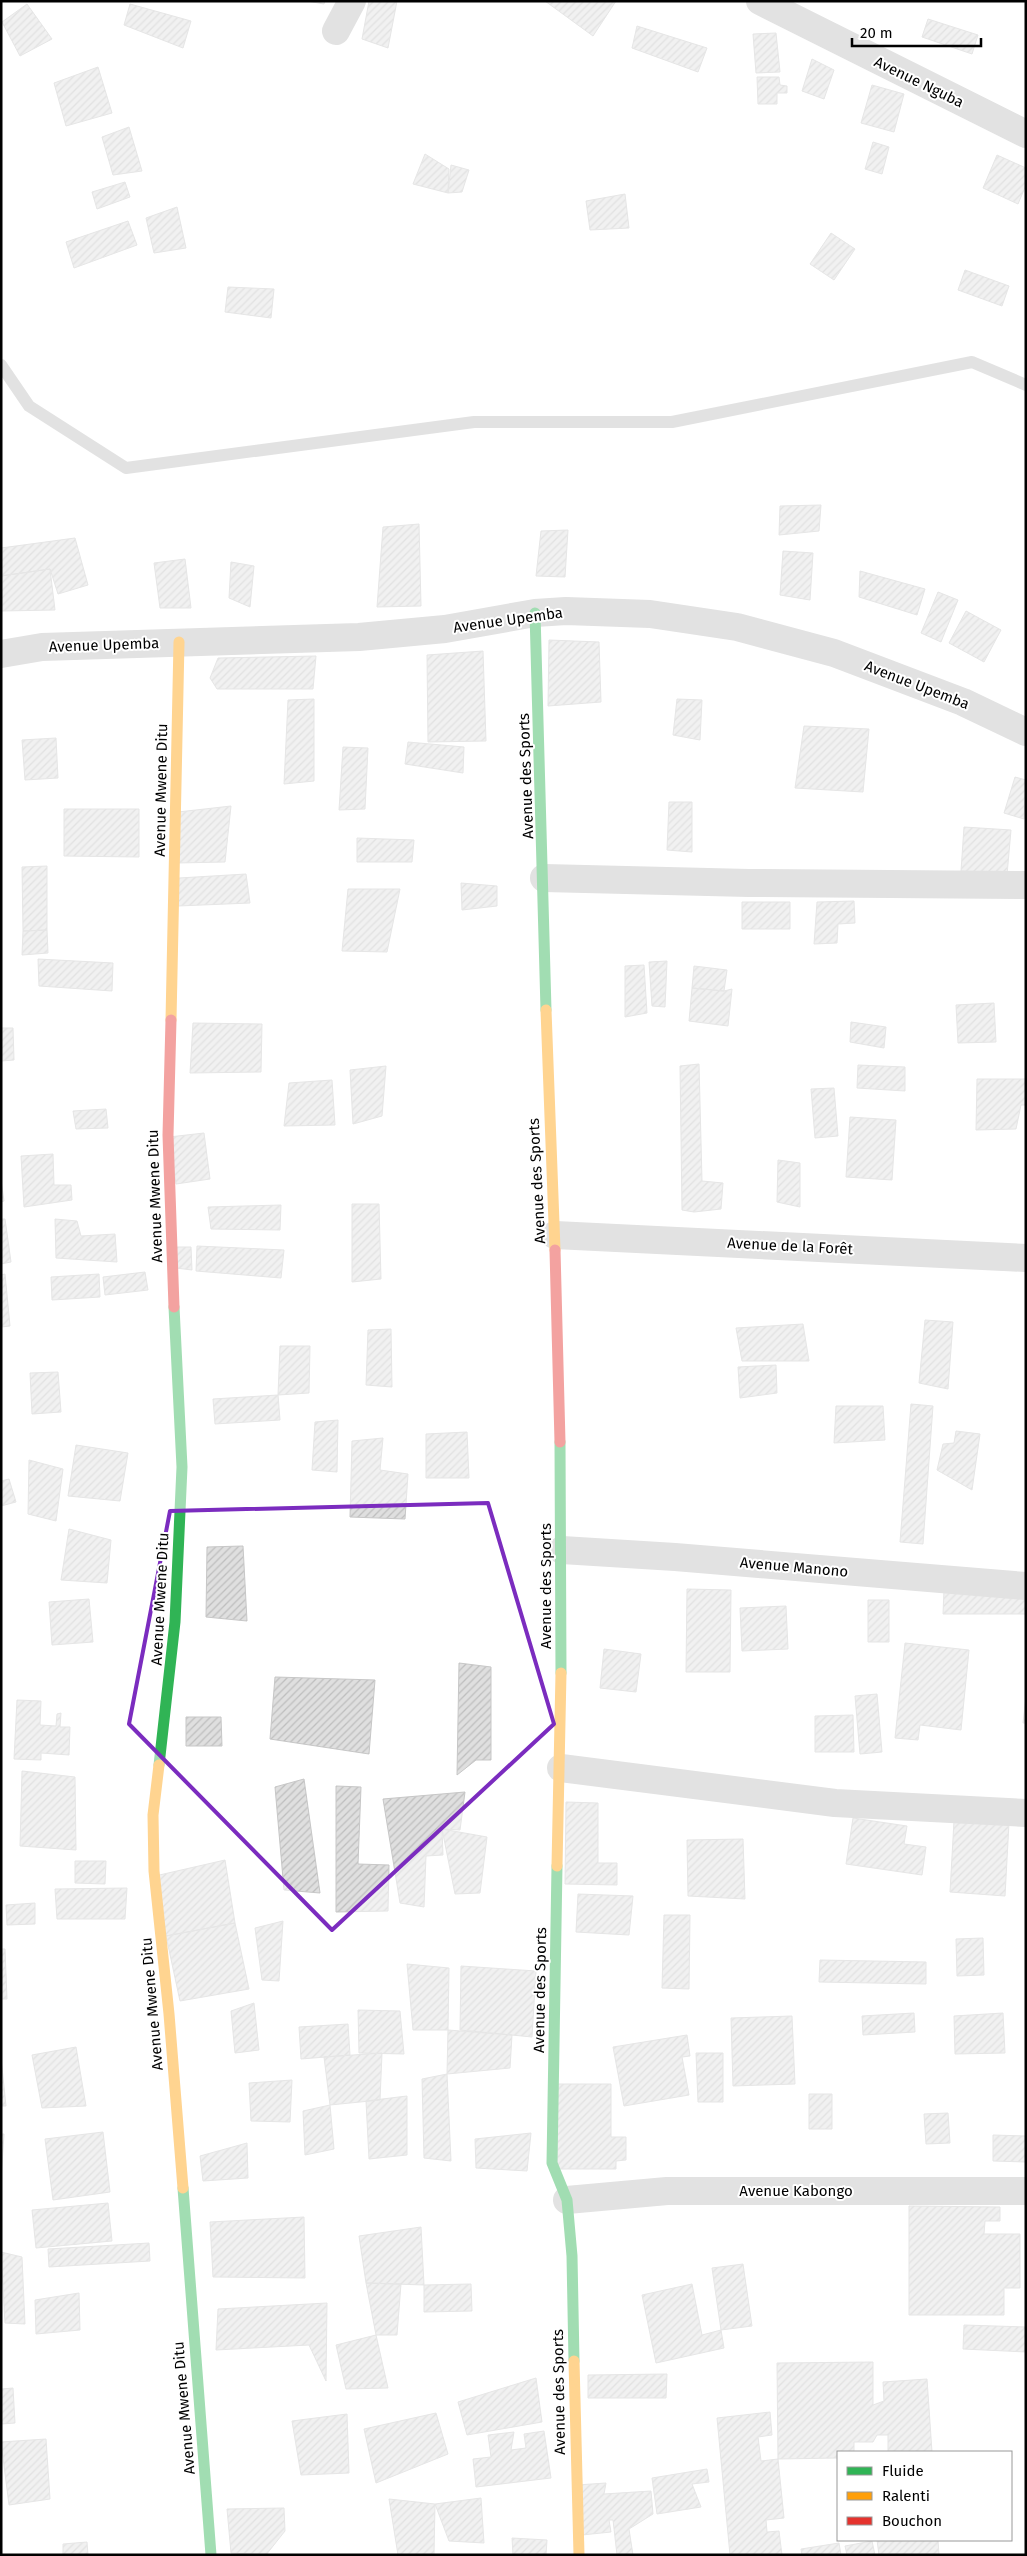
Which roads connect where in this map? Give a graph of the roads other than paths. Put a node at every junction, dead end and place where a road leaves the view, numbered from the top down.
1 (352, 1) edge
2 (760, 1) edge
3 (336, 31) dead end
4 (1024, 127) edge
5 (535, 613) junction
6 (180, 642) junction
7 (1, 654) edge
8 (1026, 732) edge
9 (544, 878) junction
10 (1026, 886) edge
11 (555, 1235) junction
12 (1026, 1258) edge
13 (562, 1550) junction
14 (1026, 1586) edge
15 (561, 1768) junction
16 (1026, 1813) edge
17 (1026, 2191) edge
18 (567, 2200) junction
19 (211, 2555) edge
20 (579, 2555) edge

1 - 3 street
2 - 4 street, Avenue Nguba
5 - 6 street, Avenue Upemba
5 - 8 street, Avenue Upemba
5 - 9 street, Avenue des Sports
6 - 7 street, Avenue Upemba
6 - 19 street, Avenue Mwene Ditu
9 - 10 street
9 - 11 street, Avenue des Sports
11 - 12 street, Avenue de la Forêt
11 - 13 street, Avenue des Sports
13 - 14 street, Avenue Manono
13 - 15 street, Avenue des Sports
15 - 16 street
15 - 18 street, Avenue des Sports
17 - 18 street, Avenue Kabongo
18 - 20 street, Avenue des Sports

